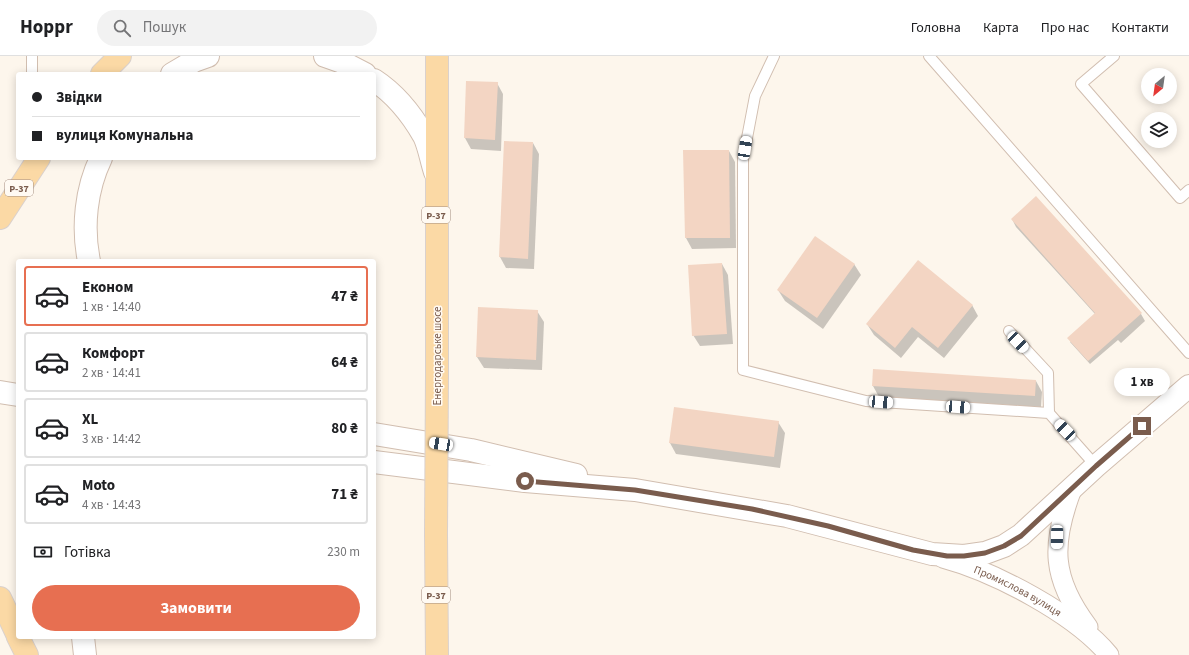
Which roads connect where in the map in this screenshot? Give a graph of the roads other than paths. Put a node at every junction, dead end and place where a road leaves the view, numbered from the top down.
1 (32, 56) edge
2 (120, 56) edge
3 (208, 56) edge
4 (325, 56) edge
5 (437, 56) edge
6 (774, 56) edge
7 (929, 56) edge
8 (1114, 56) edge
9 (32, 72) edge
10 (104, 72) edge
11 (176, 72) edge
12 (361, 72) edge
13 (376, 82) edge
14 (100, 160) edge
15 (34, 162) edge
16 (436, 175) junction
17 (1189, 190) edge
18 (0, 218) edge
19 (89, 259) edge
20 (1009, 331) dead end
21 (1189, 353) edge
22 (1189, 386) edge
23 (0, 392) edge
24 (16, 394) edge
25 (1049, 413) junction
26 (376, 434) edge
27 (376, 462) edge
28 (1096, 466) junction
29 (1072, 489) junction
30 (635, 490) junction
31 (913, 550) junction
32 (0, 598) edge
33 (16, 633) edge
34 (19, 639) edge
35 (83, 639) edge
36 (1105, 650) edge
37 (27, 655) edge
38 (85, 655) edge
39 (437, 655) edge

1 - 9 lane
2 - 10 main road
3 - 11 street
4 - 12 street
5 - 16 main road, Енергодарське шосе / Р-37
6 - 25 lane
7 - 21 lane
8 - 17 lane
13 - 16 street
14 - 19 street
15 - 18 main road, Р-37
16 - 39 main road, Енергодарське шосе / Р-37, bridge
20 - 25 lane
22 - 28 street
23 - 24 street
25 - 28 lane
26 - 30 street
27 - 30 street
28 - 29 street
29 - 31 street
29 - 36 street
30 - 31 street
31 - 36 street, Промислова вулиця
32 - 33 main road
34 - 37 main road
35 - 38 street

